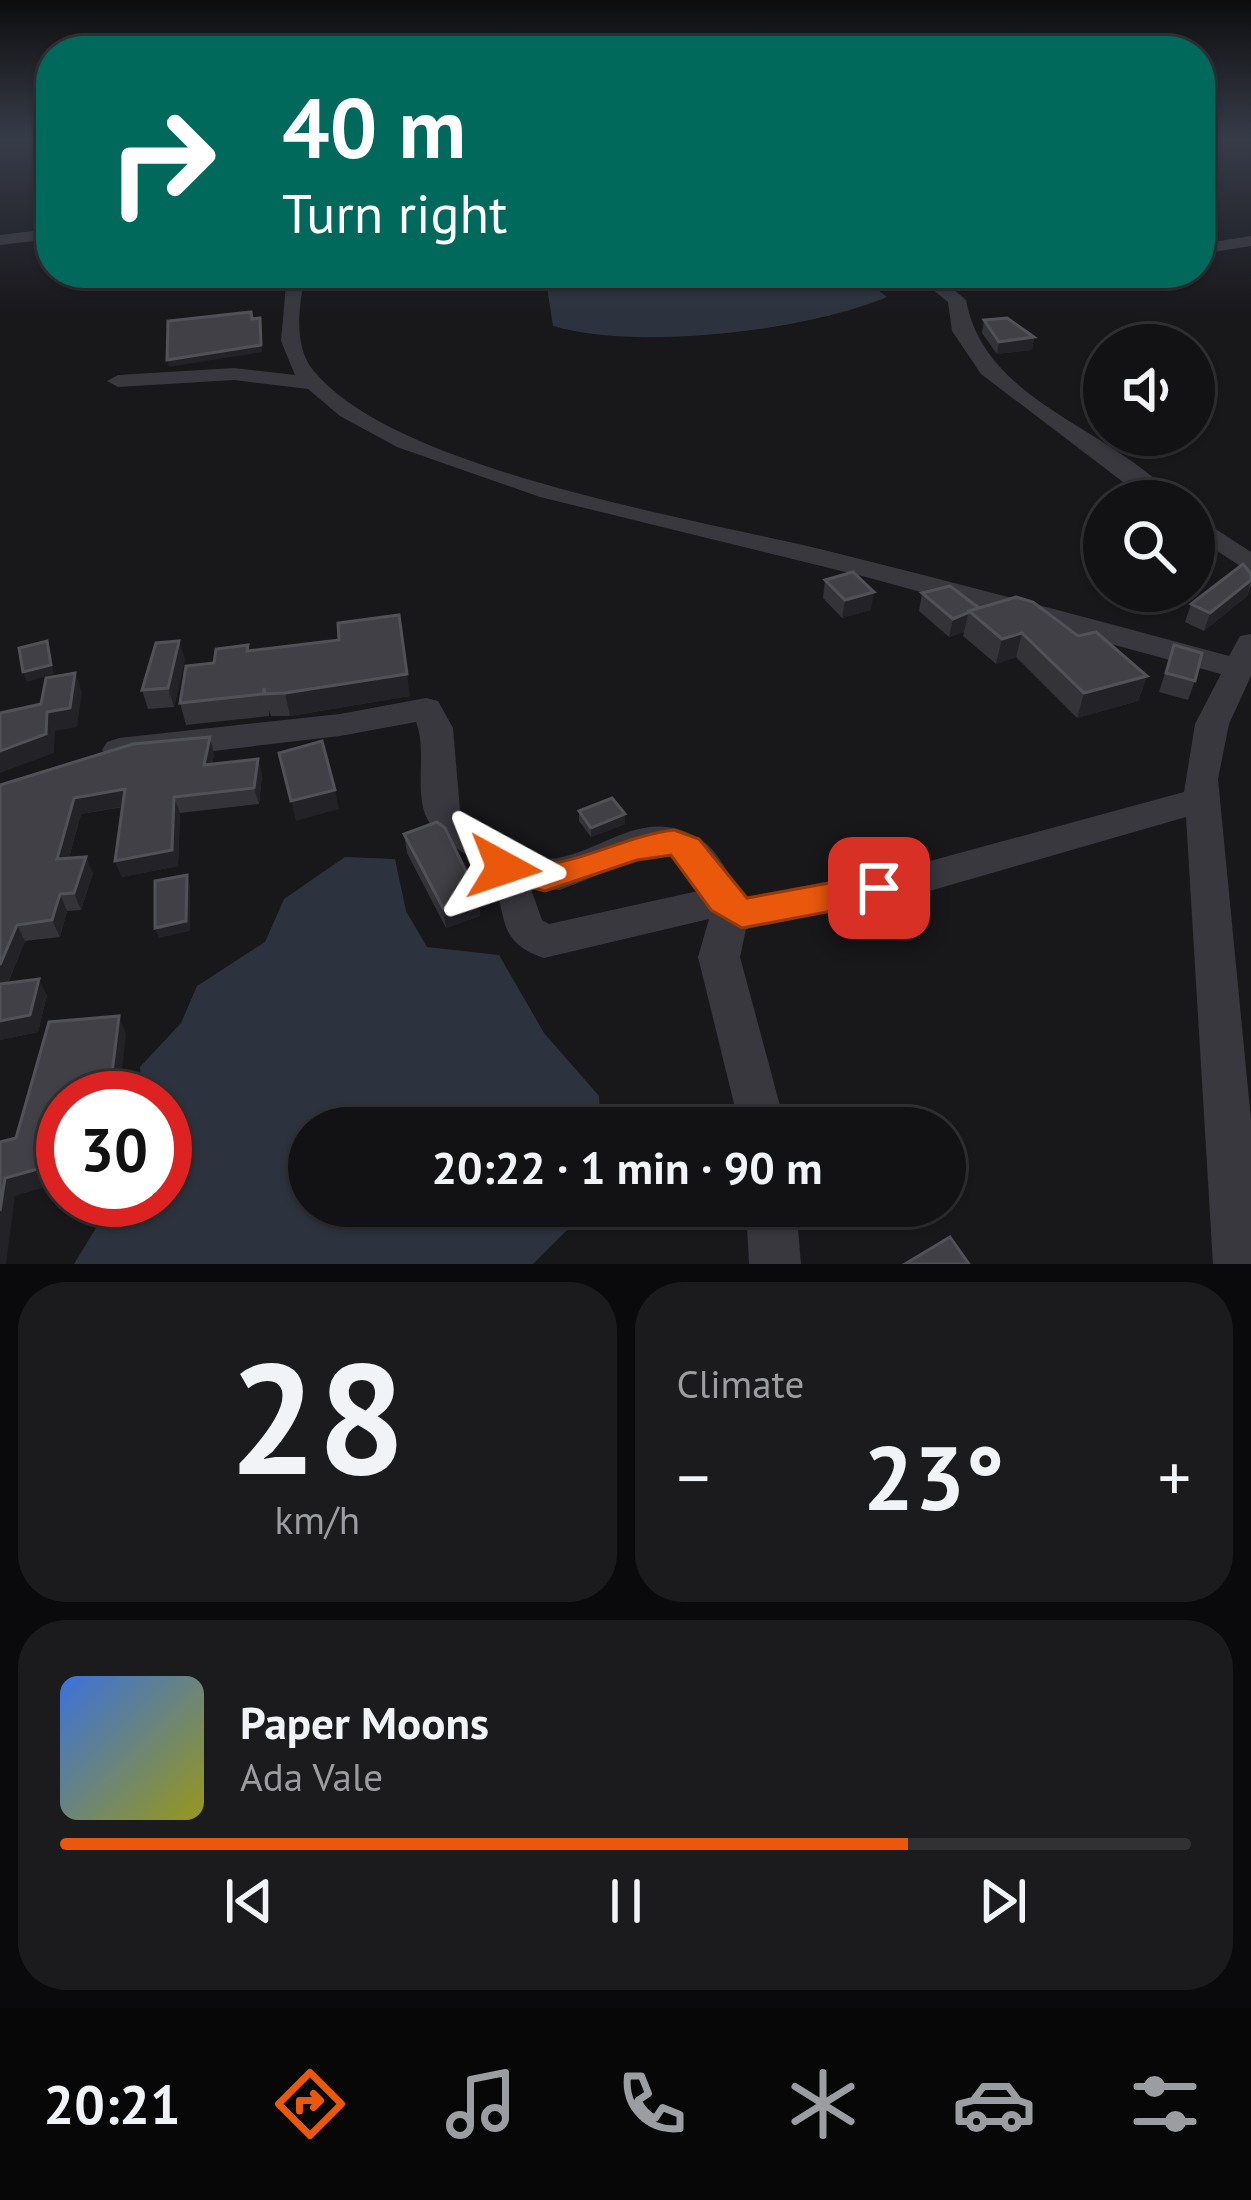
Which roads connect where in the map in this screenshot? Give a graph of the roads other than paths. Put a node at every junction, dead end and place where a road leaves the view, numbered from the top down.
1 (36, 235) edge
2 (0, 239) edge
3 (1251, 241) edge
4 (1215, 247) edge
5 (294, 288) edge
6 (942, 288) edge
7 (118, 381) dead end
8 (312, 382) junction
9 (1136, 480) edge
10 (1215, 538) edge
11 (1251, 565) edge
12 (1242, 657) edge
13 (79, 764) edge
14 (1200, 800) junction
15 (504, 868) junction
16 (728, 905) junction
17 (758, 1107) edge
18 (772, 1227) edge
19 (775, 1264) edge
20 (1239, 1264) edge

1 - 2 street
3 - 4 street
5 - 8 street
6 - 9 street
7 - 8 street
8 - 12 street
10 - 11 street
12 - 14 street
13 - 15 street
14 - 16 street
14 - 20 street
15 - 16 street
15 - 16 street
16 - 17 street
18 - 19 street

